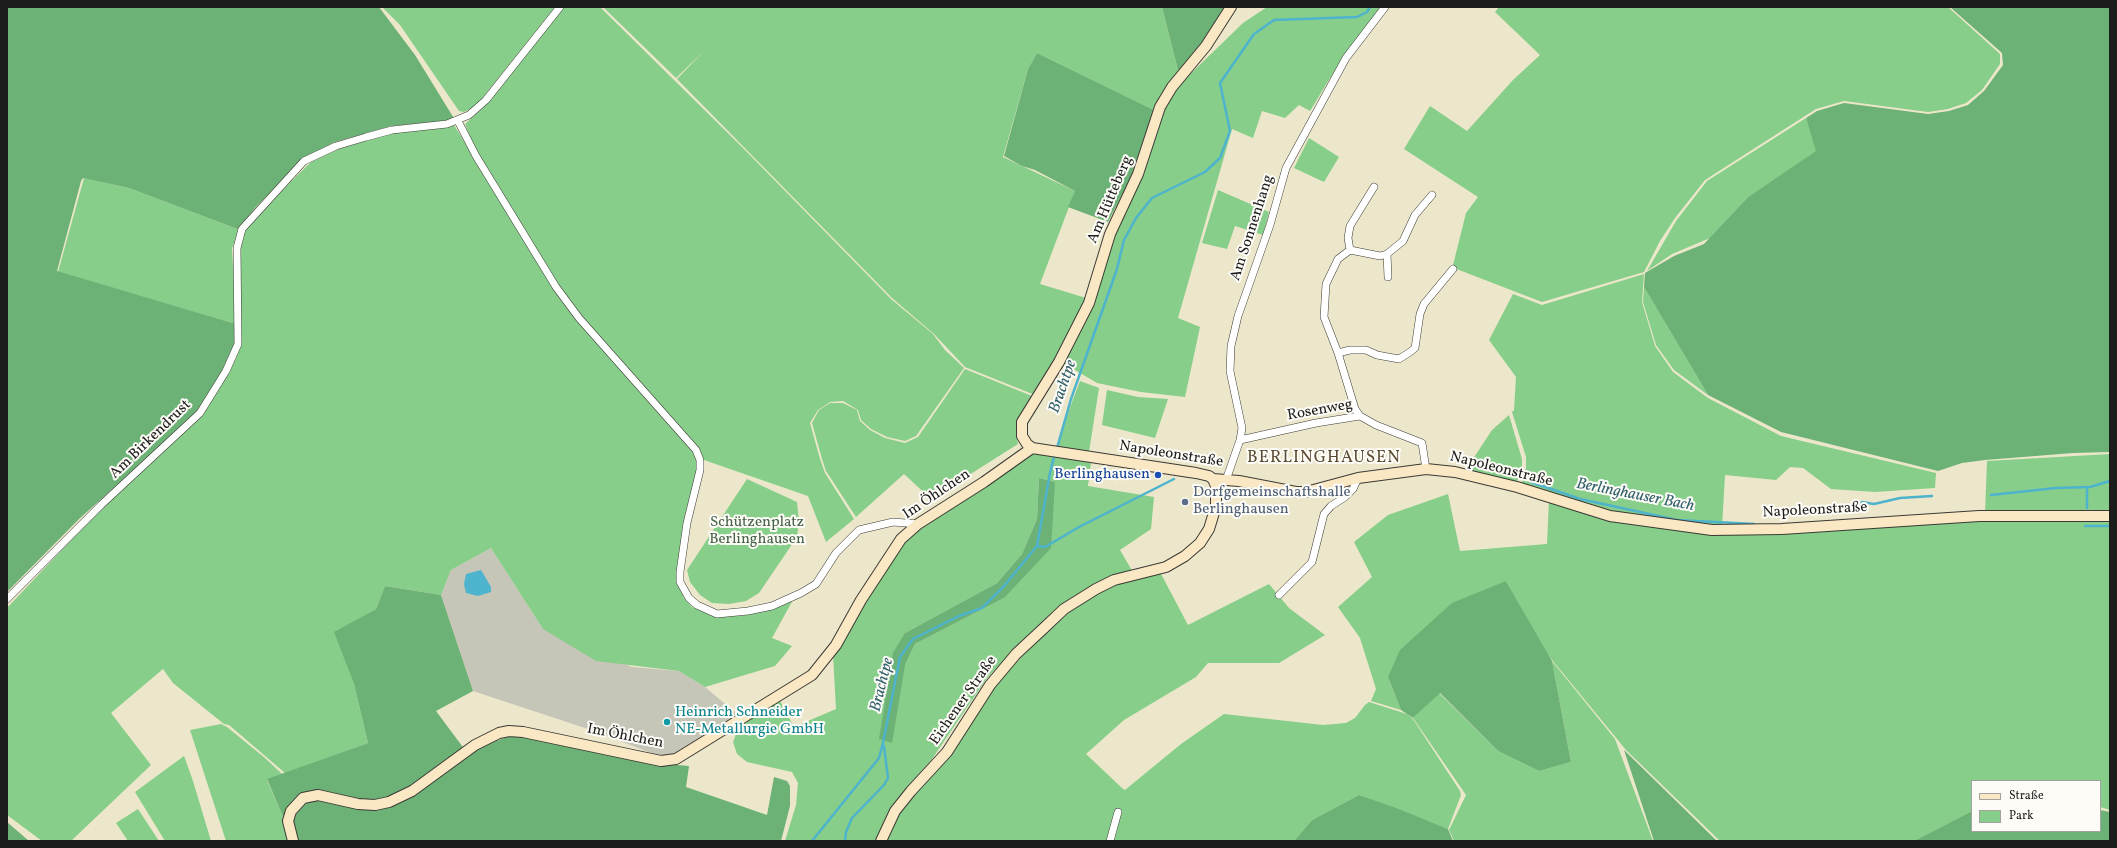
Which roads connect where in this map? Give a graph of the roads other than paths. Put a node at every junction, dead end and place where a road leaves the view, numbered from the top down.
1 (560, 7) edge
2 (1385, 7) edge
3 (1230, 9) edge
4 (458, 121) junction
5 (1374, 187) dead end
6 (1432, 195) dead end
7 (1350, 250) junction
8 (1387, 254) junction
9 (1453, 269) dead end
10 (1388, 277) dead end
11 (1338, 352) junction
12 (1360, 416) junction
13 (1240, 440) junction
14 (1032, 448) junction
15 (1426, 469) junction
16 (1358, 478) junction
17 (1213, 479) junction
18 (1226, 480) junction
19 (2110, 516) edge
20 (918, 524) junction
21 (1279, 595) dead end
22 (7, 599) edge
23 (1118, 812) dead end
24 (293, 841) edge
25 (880, 841) edge
26 (1110, 841) edge

1 - 4 street
2 - 13 street, Am Sonnenhang
3 - 14 street, Am Hütteberg
4 - 20 street
4 - 22 street, Am Birkendrust
5 - 7 street
6 - 8 street
7 - 8 street
7 - 11 street
8 - 10 street
9 - 11 street
11 - 12 street
12 - 13 street, Rosenweg
12 - 15 street, Rosenweg
13 - 18 street, Am Sonnenhang
14 - 17 street, Napoleonstraße
14 - 20 street, Im Öhlchen
15 - 16 street, Napoleonstraße
15 - 19 street, Napoleonstraße
16 - 18 street, Napoleonstraße
16 - 21 street
17 - 18 street, Napoleonstraße
17 - 25 street, Eichener Straße
20 - 24 street, Im Öhlchen
23 - 26 street

